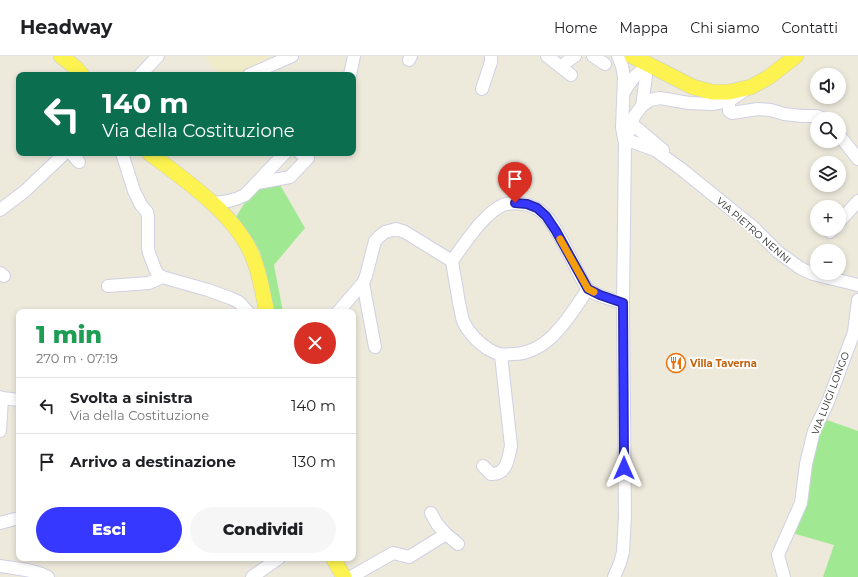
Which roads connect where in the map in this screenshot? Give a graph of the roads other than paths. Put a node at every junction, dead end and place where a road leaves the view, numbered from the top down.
1 (62, 56) edge
2 (158, 56) edge
3 (292, 56) edge
4 (354, 56) edge
5 (491, 56) edge
6 (547, 56) edge
7 (575, 56) edge
8 (593, 56) edge
9 (618, 56) edge
10 (796, 56) edge
11 (644, 63) edge
12 (605, 64) dead end
13 (79, 72) edge
14 (143, 72) edge
15 (256, 72) edge
16 (351, 72) edge
17 (482, 88) dead end
18 (624, 92) junction
19 (729, 96) junction
20 (642, 106) junction
21 (810, 116) edge
22 (631, 123) junction
23 (625, 143) junction
24 (846, 144) edge
25 (62, 156) edge
26 (123, 156) edge
27 (153, 156) edge
28 (282, 156) edge
29 (305, 156) edge
30 (858, 160) edge
31 (680, 168) junction
32 (257, 183) junction
33 (245, 195) junction
34 (858, 201) edge
35 (212, 203) junction
36 (0, 210) edge
37 (846, 214) edge
38 (229, 221) junction
39 (452, 261) junction
40 (162, 277) junction
41 (363, 283) junction
42 (108, 286) dead end
43 (857, 288) edge
44 (588, 289) junction
45 (858, 300) edge
46 (623, 303) junction
47 (245, 309) edge
48 (266, 309) edge
49 (341, 309) edge
50 (375, 348) dead end
51 (500, 355) junction
52 (1, 398) edge
53 (16, 400) edge
54 (0, 431) edge
55 (483, 466) dead end
56 (431, 513) dead end
57 (16, 519) edge
58 (0, 523) edge
59 (446, 534) junction
60 (458, 544) dead end
61 (275, 561) edge
62 (335, 561) edge
63 (0, 566) edge
64 (17, 573) edge
65 (48, 577) edge
66 (252, 577) edge
67 (345, 577) edge
68 (614, 577) edge
69 (784, 577) edge

1 - 13 main road
2 - 14 street
3 - 15 street
4 - 16 street
5 - 17 street
6 - 7 street
8 - 12 street
9 - 18 street
10 - 19 main road
11 - 18 street
11 - 19 main road
11 - 20 street
18 - 23 street
19 - 20 street
19 - 21 street
20 - 22 street
22 - 23 street
22 - 31 street
23 - 31 street
23 - 46 street
24 - 30 street
25 - 36 street
26 - 40 street
27 - 35 main road
28 - 32 street
29 - 32 street
31 - 43 street, VIA PIETRO NENNI
32 - 33 street
33 - 35 street
33 - 38 street
34 - 37 street
35 - 38 main road
38 - 48 main road
39 - 41 street
39 - 44 street
39 - 51 street
40 - 42 street
40 - 47 street
41 - 49 street
41 - 50 street
44 - 46 street
44 - 51 street
45 - 69 street, VIA LUIGI LONGO
46 - 68 street
51 - 55 street
52 - 53 street
52 - 54 street
56 - 59 street
57 - 58 street
59 - 60 street
59 - 67 street
61 - 66 street
62 - 67 main road
63 - 64 street
64 - 65 street

